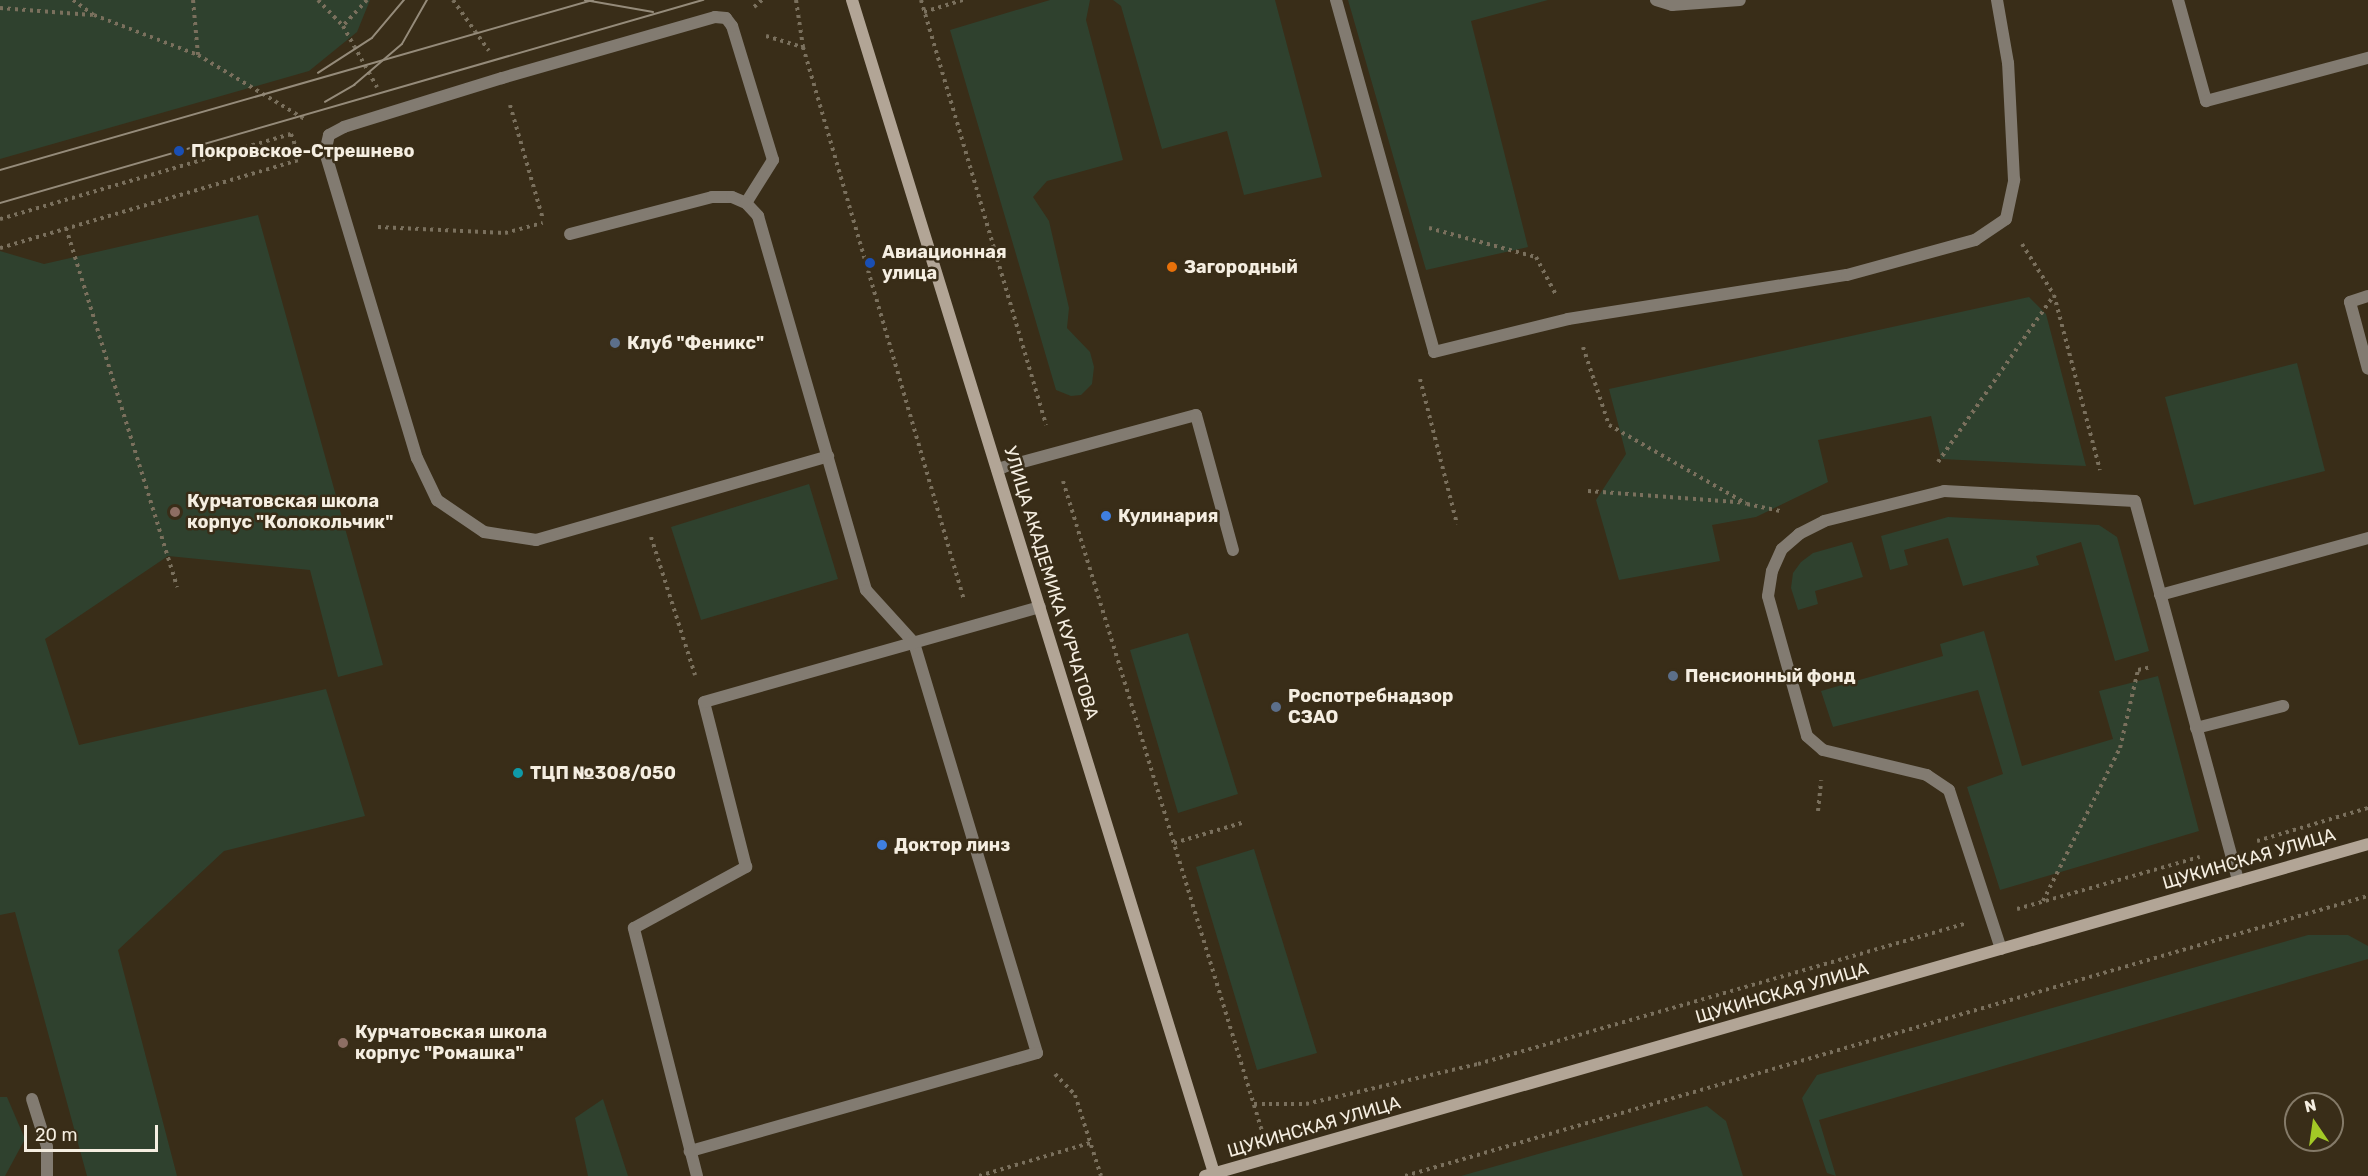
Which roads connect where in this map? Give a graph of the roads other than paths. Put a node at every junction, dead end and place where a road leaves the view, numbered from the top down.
1 (852, 0) edge
2 (1336, 0) edge
3 (1656, 0) edge
4 (1740, 0) edge
5 (1997, 0) edge
6 (2178, 0) edge
7 (2368, 58) edge
8 (746, 203) junction
9 (570, 234) road end
10 (2368, 297) edge
11 (2368, 369) edge
12 (828, 456) junction
13 (997, 469) junction
14 (2368, 538) edge
15 (1233, 550) dead end
16 (2160, 595) junction
17 (1040, 607) junction
18 (914, 643) junction
19 (2283, 706) dead end
20 (2196, 728) junction
21 (2368, 844) edge
22 (2238, 881) junction
23 (2001, 949) junction
24 (32, 1099) dead end
25 (690, 1151) junction
26 (1212, 1175) edge
27 (47, 1176) edge
28 (697, 1176) edge

1 - 13 main road, УЛИЦА АКАДЕМИКА КУРЧАТОВА
2 - 5 lane
3 - 4 lane
6 - 7 lane
8 - 9 lane
8 - 12 lane
8 - 12 lane
10 - 11 lane
12 - 18 lane
13 - 15 lane
13 - 17 main road, УЛИЦА АКАДЕМИКА КУРЧАТОВА
14 - 16 lane
16 - 20 lane
16 - 23 lane
17 - 18 lane
17 - 26 main road, УЛИЦА АКАДЕМИКА КУРЧАТОВА
18 - 25 lane
18 - 25 lane
19 - 20 lane
20 - 22 lane
21 - 22 main road, ЩУКИНСКАЯ УЛИЦА
22 - 23 main road, ЩУКИНСКАЯ УЛИЦА
23 - 26 main road, ЩУКИНСКАЯ УЛИЦА
24 - 27 lane
25 - 28 lane

